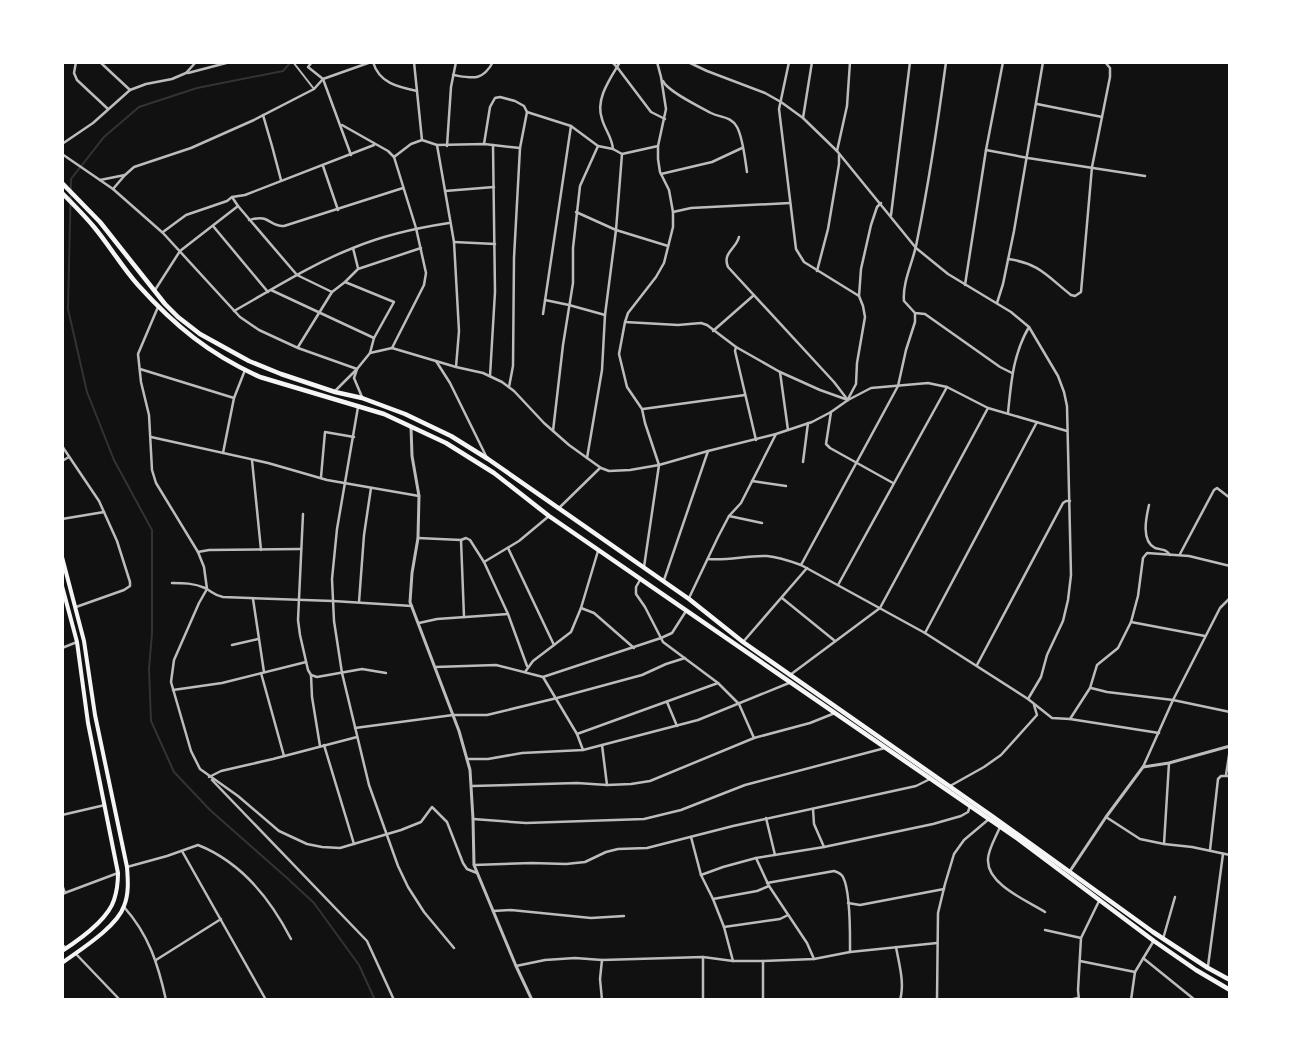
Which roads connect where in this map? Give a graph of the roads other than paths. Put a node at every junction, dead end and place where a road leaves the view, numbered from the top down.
1 (76, 62) edge
2 (196, 62) edge
3 (230, 62) edge
4 (293, 62) edge
5 (312, 62) edge
6 (372, 62) edge
7 (414, 62) edge
8 (456, 62) edge
9 (493, 62) edge
10 (612, 62) edge
11 (620, 62) edge
12 (657, 62) edge
13 (688, 62) edge
14 (789, 62) edge
15 (812, 62) edge
16 (850, 62) edge
17 (910, 62) edge
18 (946, 62) edge
19 (1003, 62) edge
20 (1043, 62) edge
21 (1105, 62) edge
22 (101, 63) edge
23 (617, 67) junction
24 (186, 74) junction
25 (453, 75) junction
26 (662, 77) junction
27 (323, 79) junction
28 (314, 89) junction
29 (130, 90) junction
30 (417, 91) junction
31 (781, 102) junction
32 (1036, 103) junction
33 (108, 109) junction
34 (527, 112) junction
35 (263, 116) junction
36 (1102, 117) junction
37 (803, 118) junction
38 (665, 119) junction
39 (341, 124) junction
40 (571, 126) junction
41 (422, 140) junction
42 (62, 144) edge
43 (484, 144) junction
44 (374, 145) junction
45 (437, 145) junction
46 (493, 145) junction
47 (446, 146) junction
48 (598, 146) junction
49 (658, 146) junction
50 (520, 148) junction
51 (742, 148) junction
52 (613, 149) junction
53 (986, 150) junction
54 (838, 152) junction
55 (62, 154) edge
56 (622, 154) junction
57 (351, 155) junction
58 (394, 157) junction
59 (1028, 158) junction
60 (323, 166) junction
61 (1092, 167) junction
62 (747, 172) dead end
63 (124, 174) junction
64 (661, 174) junction
65 (1145, 176) dead end
66 (100, 180) junction
67 (280, 180) junction
68 (62, 183) edge
69 (494, 187) junction
70 (403, 188) junction
71 (114, 189) junction
72 (445, 191) junction
73 (62, 193) edge
74 (232, 197) junction
75 (790, 203) junction
76 (880, 203) junction
77 (238, 206) junction
78 (338, 210) junction
79 (576, 212) junction
80 (673, 212) junction
81 (891, 216) junction
82 (249, 220) junction
83 (449, 223) junction
84 (213, 225) junction
85 (416, 228) junction
86 (616, 230) junction
87 (163, 233) junction
88 (739, 236) dead end
89 (454, 242) junction
90 (495, 244) junction
91 (668, 246) junction
92 (353, 248) junction
93 (421, 248) junction
94 (916, 248) junction
95 (180, 251) junction
96 (1008, 259) junction
97 (358, 269) junction
98 (817, 271) junction
99 (297, 275) junction
100 (345, 282) junction
101 (965, 285) junction
102 (154, 291) junction
103 (269, 291) junction
104 (332, 292) junction
105 (754, 295) junction
106 (859, 296) junction
107 (545, 300) junction
108 (997, 303) junction
109 (569, 305) junction
110 (158, 307) junction
111 (234, 311) junction
112 (320, 312) junction
113 (915, 312) junction
114 (542, 314) dead end
115 (605, 315) junction
116 (625, 322) junction
117 (1029, 327) junction
118 (714, 330) junction
119 (374, 338) junction
120 (736, 347) junction
121 (298, 348) junction
122 (392, 348) junction
123 (370, 354) junction
124 (435, 360) junction
125 (456, 367) junction
126 (140, 369) junction
127 (357, 369) junction
128 (245, 370) junction
129 (780, 372) junction
130 (1012, 373) junction
131 (490, 376) junction
132 (898, 386) junction
133 (947, 387) junction
134 (509, 388) junction
135 (335, 392) junction
136 (745, 395) junction
137 (234, 398) junction
138 (362, 398) junction
139 (848, 400) junction
140 (358, 406) junction
141 (988, 408) junction
142 (642, 409) junction
143 (831, 412) junction
144 (1008, 413) junction
145 (1037, 422) junction
146 (808, 423) junction
147 (411, 427) junction
148 (788, 430) junction
149 (553, 431) junction
150 (1067, 431) junction
151 (776, 434) junction
152 (151, 437) junction
153 (354, 437) junction
154 (756, 440) junction
155 (62, 446) edge
156 (708, 450) junction
157 (223, 453) junction
158 (69, 457) junction
159 (587, 458) junction
160 (488, 459) junction
161 (252, 460) junction
162 (62, 461) edge
163 (803, 462) dead end
164 (856, 463) junction
165 (659, 465) junction
166 (601, 468) junction
167 (321, 478) junction
168 (752, 481) junction
169 (893, 483) junction
170 (346, 484) junction
171 (786, 486) dead end
172 (371, 488) junction
173 (419, 496) junction
174 (1230, 498) edge
175 (1070, 501) junction
176 (1149, 505) dead end
177 (558, 509) junction
178 (104, 512) junction
179 (303, 514) dead end
180 (550, 516) junction
181 (729, 516) junction
182 (62, 519) edge
183 (762, 523) dead end
184 (418, 538) junction
185 (461, 540) junction
186 (508, 548) junction
187 (301, 549) junction
188 (599, 550) junction
189 (261, 551) junction
190 (198, 552) junction
191 (1180, 554) junction
192 (1170, 555) junction
193 (62, 557) edge
194 (708, 559) junction
195 (484, 562) junction
196 (801, 565) junction
197 (1230, 566) edge
198 (644, 568) junction
199 (807, 568) junction
200 (641, 578) junction
201 (663, 582) junction
202 (172, 583) dead end
203 (838, 585) junction
204 (62, 586) edge
205 (207, 589) junction
206 (782, 598) junction
207 (1230, 598) edge
208 (253, 599) junction
209 (689, 599) junction
210 (299, 601) junction
211 (333, 601) junction
212 (359, 602) junction
213 (1223, 604) junction
214 (1230, 604) edge
215 (412, 606) junction
216 (76, 607) junction
217 (581, 608) junction
218 (880, 608) junction
219 (686, 610) junction
220 (508, 614) junction
221 (464, 617) junction
222 (1131, 622) junction
223 (419, 624) junction
224 (925, 633) junction
225 (1205, 636) junction
226 (661, 638) junction
227 (258, 639) junction
228 (835, 641) junction
229 (77, 642) junction
230 (743, 642) junction
231 (232, 645) dead end
232 (554, 645) junction
233 (62, 648) edge
234 (634, 648) junction
235 (685, 658) junction
236 (306, 662) junction
237 (977, 665) junction
238 (527, 666) junction
239 (435, 667) junction
240 (263, 672) junction
241 (524, 672) junction
242 (342, 673) junction
243 (386, 673) dead end
244 (312, 675) junction
245 (790, 675) junction
246 (543, 676) junction
247 (790, 682) junction
248 (718, 683) junction
249 (1090, 688) junction
250 (173, 690) junction
251 (557, 698) junction
252 (1028, 699) junction
253 (1173, 700) junction
254 (667, 701) junction
255 (739, 704) junction
256 (1033, 704) junction
257 (1230, 712) edge
258 (835, 713) junction
259 (453, 715) junction
260 (1070, 719) junction
261 (677, 726) junction
262 (355, 728) junction
263 (1159, 733) junction
264 (577, 734) junction
265 (357, 737) junction
266 (754, 738) junction
267 (324, 745) junction
268 (602, 745) junction
269 (320, 746) junction
270 (1230, 747) edge
271 (885, 748) junction
272 (583, 750) junction
273 (284, 756) junction
274 (467, 759) junction
275 (1169, 763) junction
276 (1143, 768) junction
277 (1228, 776) edge
278 (210, 777) junction
279 (930, 779) junction
280 (607, 785) junction
281 (471, 786) junction
282 (948, 786) junction
283 (105, 805) junction
284 (970, 806) junction
285 (813, 808) junction
286 (62, 815) edge
287 (1106, 817) junction
288 (766, 818) junction
289 (473, 819) junction
290 (988, 819) junction
291 (1000, 827) junction
292 (388, 833) junction
293 (691, 837) junction
294 (354, 844) junction
295 (1164, 844) junction
296 (824, 847) junction
297 (1210, 850) junction
298 (182, 851) junction
299 (1223, 854) junction
300 (774, 855) junction
301 (1230, 855) edge
302 (756, 858) junction
303 (474, 865) junction
304 (127, 867) junction
305 (1070, 871) junction
306 (118, 873) junction
307 (477, 874) junction
308 (701, 874) junction
309 (768, 884) junction
310 (62, 885) edge
311 (944, 889) junction
312 (64, 894) edge
313 (1175, 897) dead end
314 (713, 899) junction
315 (1099, 899) junction
316 (848, 903) junction
317 (124, 907) junction
318 (493, 911) junction
319 (1045, 912) dead end
320 (788, 915) junction
321 (624, 916) dead end
322 (221, 919) junction
323 (724, 927) junction
324 (1045, 930) dead end
325 (1081, 938) junction
326 (291, 939) dead end
327 (1163, 939) junction
328 (1154, 940) junction
329 (938, 943) junction
330 (62, 945) edge
331 (67, 948) junction
332 (454, 948) dead end
333 (896, 948) junction
334 (62, 952) edge
335 (850, 952) junction
336 (75, 954) junction
337 (703, 957) junction
338 (1143, 958) junction
339 (814, 959) junction
340 (156, 960) junction
341 (602, 960) junction
342 (733, 961) junction
343 (763, 961) junction
344 (1080, 961) junction
345 (62, 963) edge
346 (516, 966) junction
347 (1208, 968) junction
348 (1135, 972) junction
349 (1230, 980) edge
350 (1230, 990) edge
351 (1079, 999) edge
352 (120, 1000) edge
353 (166, 1000) edge
354 (266, 1000) edge
355 (394, 1000) edge
356 (532, 1000) edge
357 (602, 1000) edge
358 (703, 1000) edge
359 (763, 1000) edge
360 (900, 1000) edge
361 (937, 1000) edge
362 (1069, 1000) edge
363 (1131, 1000) edge
364 (1195, 1000) edge

1 - 33 street
2 - 24 street
3 - 24 street
4 - 28 street
5 - 27 street
6 - 27 street
6 - 30 street
7 - 30 street
8 - 25 street
9 - 25 street
10 - 23 street
11 - 23 street
12 - 26 street
13 - 31 street
14 - 31 street
15 - 37 street
16 - 54 street
17 - 81 street
18 - 94 street
19 - 53 street
20 - 32 street
21 - 36 street
22 - 29 street
23 - 38 street
23 - 52 street
24 - 29 street
25 - 47 street
26 - 38 street
26 - 51 street
27 - 28 street
27 - 39 street
28 - 35 street
29 - 33 street
30 - 41 street
31 - 37 street
31 - 75 street
32 - 36 street
32 - 59 street
33 - 42 street
34 - 40 street
34 - 43 street
34 - 50 street
35 - 63 street
35 - 67 street
36 - 61 street
37 - 54 street
38 - 49 street
39 - 44 street
39 - 57 street
40 - 48 street
40 - 107 street
41 - 45 street
41 - 58 street
43 - 46 street
43 - 47 street
44 - 57 street
44 - 58 street
45 - 47 street
45 - 72 street
46 - 50 street
46 - 69 street
48 - 52 street
48 - 79 street
49 - 56 street
49 - 64 street
50 - 134 street
51 - 62 street
51 - 64 street
52 - 56 street
53 - 59 street
53 - 101 street
54 - 76 street
54 - 98 street
55 - 66 street
56 - 86 street
57 - 60 street
58 - 70 street
59 - 61 street
59 - 96 street
60 - 67 street
60 - 78 street
61 - 65 street
61 - 96 street
63 - 66 street
63 - 71 street
64 - 80 street
66 - 71 street
67 - 74 street
68 - 102 highway
69 - 72 street
69 - 90 street
70 - 78 street
70 - 85 street
71 - 87 street
72 - 83 street
73 - 110 highway
74 - 77 street
74 - 87 street
75 - 80 street
75 - 98 street
76 - 81 street
76 - 106 street
77 - 82 street
77 - 84 street
78 - 82 street
79 - 86 street
79 - 109 street
80 - 91 street
81 - 94 street
82 - 99 street
83 - 85 street
83 - 89 street
84 - 95 street
84 - 103 street
85 - 92 street
85 - 93 street
86 - 91 street
86 - 115 street
87 - 95 street
88 - 105 street
89 - 90 street
89 - 125 street
90 - 131 street
91 - 116 street
92 - 97 street
92 - 99 street
93 - 97 street
93 - 122 street
94 - 101 street
94 - 113 street
95 - 102 street
95 - 111 street
96 - 108 street
97 - 100 street
98 - 106 street
99 - 103 street
99 - 104 street
100 - 104 street
100 - 119 street
101 - 108 street
102 - 135 highway
103 - 111 street
103 - 112 street
104 - 112 street
105 - 118 street
105 - 139 street
106 - 139 street
107 - 109 street
107 - 114 street
108 - 117 street
109 - 115 street
109 - 149 street
110 - 126 street
110 - 128 highway
111 - 121 street
112 - 119 street
112 - 121 street
113 - 130 street
113 - 132 street
115 - 159 street
116 - 118 street
116 - 142 street
117 - 130 street
117 - 150 street
118 - 120 street
119 - 123 street
120 - 129 street
120 - 136 street
121 - 127 street
122 - 123 street
122 - 124 street
123 - 127 street
124 - 125 street
124 - 160 street
125 - 131 street
126 - 137 street
126 - 152 street
127 - 135 street
127 - 138 street
128 - 137 street
128 - 140 highway
129 - 139 street
129 - 148 street
130 - 144 street
131 - 134 street
132 - 133 street
132 - 139 street
132 - 164 street
133 - 141 street
133 - 169 street
134 - 149 street
135 - 138 highway
136 - 142 street
136 - 154 street
137 - 157 street
138 - 160 highway
139 - 143 street
140 - 147 highway
140 - 153 street
141 - 144 street
141 - 218 street
142 - 165 street
143 - 146 street
143 - 164 street
144 - 145 street
145 - 150 street
145 - 224 street
146 - 148 street
146 - 163 street
147 - 173 street
147 - 180 highway
148 - 151 street
149 - 159 street
150 - 175 street
151 - 154 street
151 - 168 street
152 - 157 street
152 - 190 street
153 - 167 street
153 - 170 street
154 - 156 street
155 - 158 street
156 - 165 street
156 - 201 street
157 - 161 street
158 - 162 street
158 - 178 street
159 - 166 street
160 - 177 highway
161 - 167 street
161 - 189 street
164 - 169 street
164 - 196 street
165 - 166 street
165 - 198 street
166 - 177 street
167 - 170 street
168 - 171 street
168 - 181 street
169 - 203 street
170 - 172 street
170 - 211 street
172 - 173 street
172 - 212 street
173 - 184 street
174 - 191 street
175 - 237 street
175 - 252 street
176 - 192 street
177 - 198 highway
178 - 182 street
178 - 216 street
179 - 187 street
180 - 186 street
180 - 188 highway
181 - 183 street
181 - 194 street
184 - 185 street
184 - 215 street
185 - 195 street
185 - 221 street
186 - 195 street
186 - 232 street
187 - 189 street
187 - 210 street
188 - 200 highway
188 - 217 street
189 - 190 street
190 - 205 street
191 - 192 street
191 - 197 street
192 - 222 street
193 - 216 main road
194 - 196 street
194 - 209 street
195 - 220 street
196 - 199 street
198 - 201 highway
199 - 203 street
199 - 206 street
200 - 219 highway
200 - 226 street
201 - 209 highway
202 - 205 street
203 - 218 street
204 - 229 main road
205 - 208 street
205 - 250 street
206 - 228 street
206 - 230 street
207 - 213 street
208 - 210 street
208 - 227 street
209 - 230 highway
210 - 211 street
210 - 236 street
211 - 212 street
211 - 242 street
212 - 215 street
213 - 214 street
213 - 225 street
215 - 223 street
216 - 304 main road
217 - 232 street
217 - 234 street
218 - 224 street
218 - 228 street
219 - 226 street
219 - 247 highway
220 - 221 street
220 - 238 street
221 - 223 street
222 - 225 street
222 - 249 street
223 - 239 street
224 - 237 street
225 - 253 street
226 - 234 street
226 - 235 street
227 - 231 street
227 - 240 street
228 - 245 street
229 - 233 street
229 - 283 main road
230 - 245 highway
232 - 238 street
234 - 246 street
235 - 248 street
235 - 251 street
236 - 240 street
236 - 244 street
237 - 252 street
238 - 241 street
239 - 241 street
239 - 259 street
240 - 250 street
240 - 273 street
241 - 246 street
242 - 243 street
242 - 244 street
242 - 262 street
244 - 269 street
245 - 282 highway
246 - 251 street
247 - 255 street
247 - 258 highway
248 - 254 street
248 - 255 street
249 - 253 street
249 - 260 street
250 - 278 street
251 - 259 street
251 - 264 street
252 - 256 street
253 - 257 street
253 - 263 street
254 - 261 street
254 - 264 street
255 - 261 street
255 - 266 street
256 - 260 street
256 - 282 street
258 - 266 street
258 - 271 highway
259 - 262 street
259 - 274 street
260 - 263 street
261 - 268 street
262 - 265 street
263 - 276 street
264 - 272 street
265 - 267 street
265 - 292 street
266 - 280 street
267 - 269 street
267 - 294 street
268 - 272 street
268 - 280 street
269 - 273 street
270 - 275 street
270 - 277 street
271 - 279 highway
271 - 289 street
272 - 274 street
273 - 278 street
274 - 281 street
275 - 276 street
275 - 295 street
276 - 287 street
277 - 297 street
278 - 294 street
278 - 355 street
279 - 284 highway
279 - 285 street
280 - 281 street
281 - 289 street
282 - 305 highway
283 - 286 street
283 - 306 main road
284 - 290 highway
284 - 296 street
285 - 288 street
285 - 296 street
287 - 295 street
287 - 305 street
288 - 293 street
288 - 300 street
289 - 303 street
290 - 291 highway
290 - 311 street
291 - 315 highway
291 - 319 street
292 - 294 street
292 - 307 street
292 - 332 street
293 - 303 street
293 - 308 street
295 - 297 street
296 - 300 street
297 - 299 street
298 - 304 street
298 - 322 street
298 - 326 street
299 - 301 street
299 - 347 street
300 - 302 street
302 - 308 street
302 - 309 street
303 - 307 street
304 - 317 main road
305 - 327 highway
306 - 312 street
306 - 331 main road
307 - 318 street
308 - 314 street
309 - 314 street
309 - 316 street
309 - 320 street
310 - 312 street
311 - 316 street
311 - 329 street
313 - 327 street
314 - 323 street
315 - 325 street
315 - 328 highway
316 - 335 street
317 - 336 main road
317 - 340 street
318 - 321 street
318 - 346 street
320 - 323 street
320 - 339 street
322 - 340 street
322 - 354 street
323 - 342 street
324 - 325 street
325 - 344 street
327 - 347 highway
328 - 338 street
328 - 350 highway
329 - 333 street
329 - 361 street
330 - 331 street
331 - 334 main road
333 - 335 street
333 - 360 street
335 - 339 street
336 - 345 main road
336 - 352 street
337 - 341 street
337 - 342 street
337 - 358 street
338 - 348 street
338 - 364 street
339 - 343 street
340 - 353 street
341 - 346 street
341 - 357 street
342 - 343 street
343 - 359 street
344 - 348 street
344 - 351 street
346 - 356 street
347 - 349 highway
348 - 363 street
351 - 362 street

